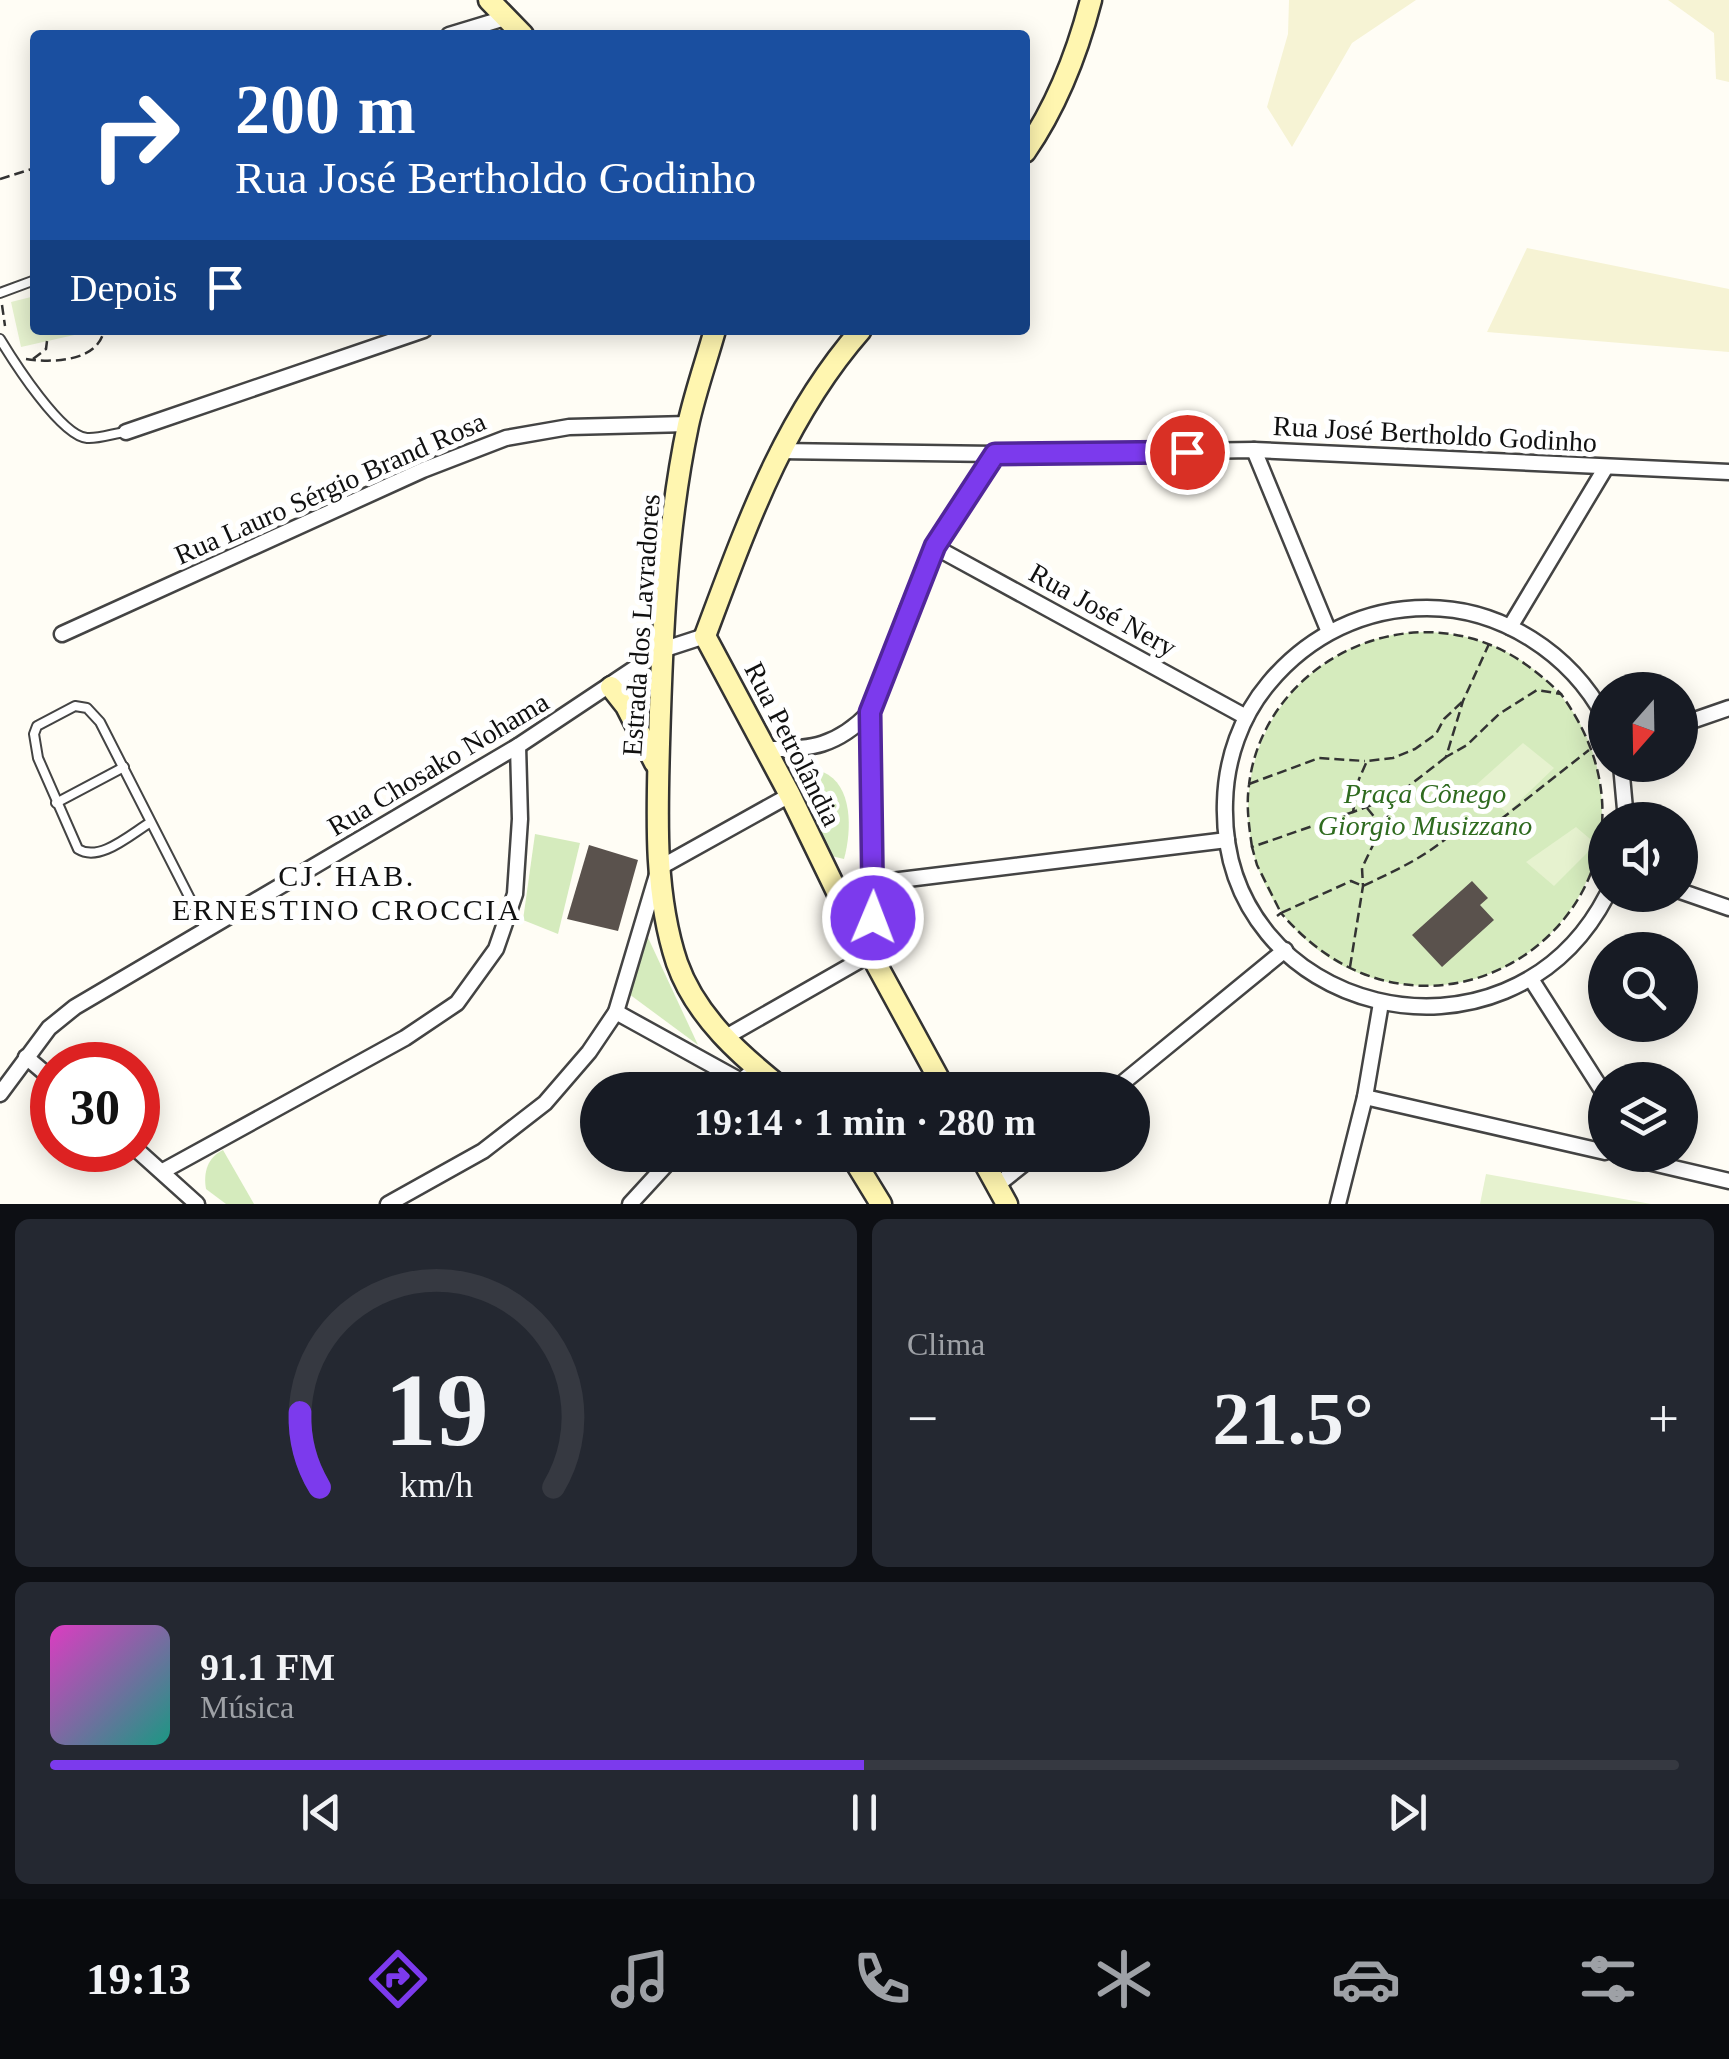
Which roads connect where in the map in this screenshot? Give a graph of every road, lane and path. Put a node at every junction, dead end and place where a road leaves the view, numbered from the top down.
1 (489, 0) edge
2 (1091, 0) edge
3 (504, 18) junction
4 (464, 30) edge
5 (517, 30) edge
6 (1030, 145) edge
7 (30, 170) edge
8 (0, 179) edge
9 (30, 282) edge
10 (2, 296) edge
11 (103, 335) edge
12 (409, 335) edge
13 (714, 335) edge
14 (857, 335) edge
15 (4, 336) edge
16 (46, 341) dead end
17 (32, 360) junction
18 (27, 368) dead end
19 (688, 424) junction
20 (126, 432) joint
21 (778, 450) junction
22 (1254, 450) junction
23 (995, 454) junction
24 (1606, 467) junction
25 (1729, 472) edge
26 (935, 546) junction
27 (1510, 627) junction
28 (1329, 632) junction
29 (62, 634) dead end
30 (705, 636) junction
31 (1489, 644) junction
32 (662, 650) junction
33 (611, 687) junction
34 (1588, 691) edge
35 (1560, 694) junction
36 (1464, 701) junction
37 (1729, 708) edge
38 (870, 712) junction
39 (1246, 717) junction
40 (1698, 718) edge
41 (1588, 739) edge
42 (518, 746) junction
43 (766, 749) junction
44 (1588, 751) edge
45 (1446, 757) junction
46 (1366, 761) junction
47 (124, 767) junction
48 (659, 772) junction
49 (1600, 782) edge
50 (1249, 784) junction
51 (790, 795) junction
52 (1396, 796) junction
53 (56, 803) junction
54 (1366, 808) junction
55 (1353, 812) junction
56 (151, 822) junction
57 (1382, 827) junction
58 (1227, 840) junction
59 (1252, 847) junction
60 (659, 868) junction
61 (1362, 868) junction
62 (1352, 882) junction
63 (874, 883) junction
64 (1363, 886) junction
65 (838, 894) junction
66 (1698, 897) edge
67 (1729, 908) edge
68 (1597, 912) edge
69 (1281, 913) junction
70 (1264, 926) junction
71 (206, 930) junction
72 (1285, 950) junction
73 (871, 954) junction
74 (1350, 969) junction
75 (1530, 979) junction
76 (1381, 1003) junction
77 (616, 1012) junction
78 (724, 1038) junction
79 (26, 1057) junction
80 (30, 1060) edge
81 (1588, 1069) edge
82 (728, 1072) edge
83 (739, 1072) edge
84 (934, 1072) edge
85 (1136, 1072) edge
86 (0, 1094) edge
87 (1365, 1097) junction
88 (1588, 1148) edge
89 (160, 1169) edge
90 (163, 1172) junction
91 (659, 1172) edge
92 (861, 1172) edge
93 (990, 1172) edge
94 (1023, 1172) edge
95 (1697, 1172) edge
96 (1729, 1181) edge
97 (1005, 1198) edge
98 (197, 1204) edge
99 (388, 1204) edge
100 (630, 1204) edge
101 (881, 1204) edge
102 (1338, 1204) edge

1 - 3 street
2 - 6 street
3 - 4 street
3 - 5 street
7 - 8 path
9 - 10 lane
10 - 15 path
11 - 17 path
12 - 20 street
13 - 19 street, Estrada dos Lavradores
14 - 21 street
15 - 20 lane
16 - 17 path
17 - 18 path
19 - 29 street, Rua Lauro Sérgio Brand Rosa
19 - 32 street, Estrada dos Lavradores
21 - 23 street, Rua José Bertholdo Godinho
21 - 30 street
22 - 23 street, Rua José Bertholdo Godinho
22 - 24 street, Rua José Bertholdo Godinho
22 - 28 street
23 - 26 street
24 - 25 street, Rua José Bertholdo Godinho
24 - 27 street
26 - 38 street
26 - 39 street, Rua José Nery
27 - 28 street
27 - 34 street
28 - 39 street
30 - 32 street, Rua Chosako Nohama
30 - 43 street, Rua Petrolândia
31 - 35 path
31 - 36 path
31 - 50 path
32 - 33 street, Rua Chosako Nohama
32 - 48 street, Estrada dos Lavradores
33 - 42 street, Rua Chosako Nohama
33 - 48 street
35 - 41 path
35 - 45 path
36 - 45 path
36 - 46 path
37 - 40 street
38 - 43 street
38 - 63 street
39 - 58 street
42 - 71 street, Rua Chosako Nohama
42 - 90 street
43 - 51 street, Rua Petrolândia
44 - 64 path
45 - 52 path
46 - 50 path
46 - 55 path
47 - 53 lane
47 - 53 lane
47 - 56 lane
48 - 60 street, Estrada dos Lavradores
49 - 74 path
50 - 59 path
51 - 60 street
51 - 65 street, Rua Petrolândia
52 - 54 path
52 - 57 path
53 - 56 lane
54 - 55 path
54 - 57 path
55 - 59 path
56 - 71 lane
57 - 61 path
58 - 63 street
58 - 70 street
59 - 69 path
60 - 77 street
60 - 78 street, Estrada dos Lavradores
61 - 62 path
61 - 64 path
62 - 64 path
62 - 69 path
63 - 65 street
63 - 73 street
64 - 74 path
65 - 73 street, Rua Petrolândia
66 - 67 street
68 - 75 street
69 - 70 path
69 - 74 path
70 - 72 street
71 - 79 street, Rua Chosako Nohama
72 - 76 street
72 - 85 street
73 - 78 street
73 - 84 street, Rua Petrolândia
75 - 76 street
75 - 81 street
76 - 87 street
77 - 82 street
77 - 99 street
78 - 83 street, Estrada dos Lavradores
79 - 80 street
79 - 86 street, Rua Chosako Nohama
87 - 88 street
87 - 102 street
89 - 90 street
90 - 98 street
91 - 100 street
92 - 101 street
93 - 97 street
94 - 97 street
95 - 96 street

